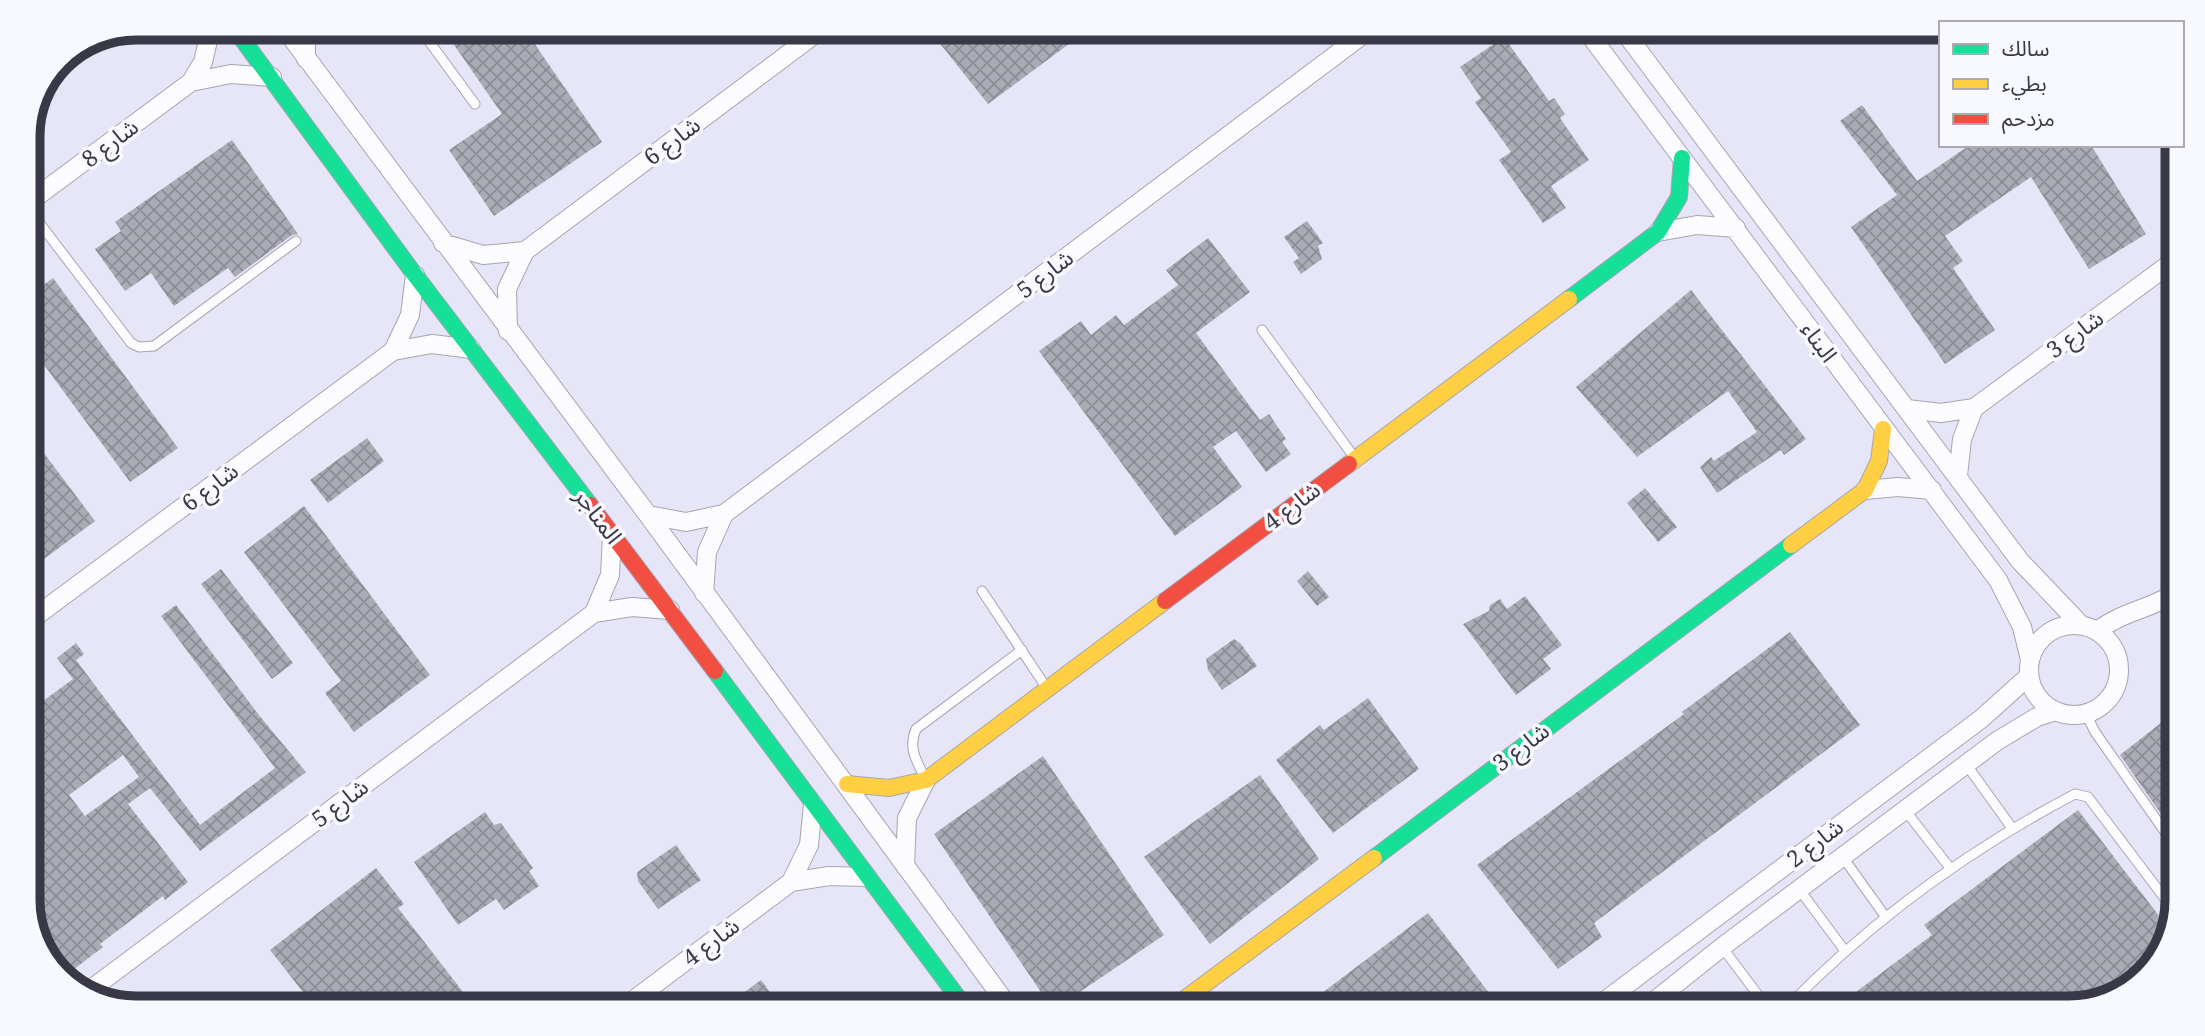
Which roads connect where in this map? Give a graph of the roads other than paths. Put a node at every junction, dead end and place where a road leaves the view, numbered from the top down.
1 (208, 40) edge
2 (243, 40) edge
3 (293, 40) edge
4 (306, 40) edge
5 (428, 40) edge
6 (807, 40) edge
7 (1356, 40) edge
8 (1594, 40) edge
9 (1630, 40) edge
10 (306, 59) junction
11 (272, 78) junction
12 (191, 82) junction
13 (475, 104) dead end
14 (1682, 158) junction
15 (40, 197) edge
16 (40, 222) edge
17 (1736, 228) junction
18 (1658, 232) junction
19 (296, 241) dead end
20 (443, 243) junction
21 (525, 251) junction
22 (2165, 267) edge
23 (415, 275) junction
24 (1262, 330) dead end
25 (508, 331) junction
26 (471, 349) junction
27 (393, 351) junction
28 (1974, 408) junction
29 (1907, 409) junction
30 (1883, 429) junction
31 (1355, 459) junction
32 (1958, 476) junction
33 (1865, 490) junction
34 (1932, 490) junction
35 (648, 514) junction
36 (724, 514) junction
37 (612, 535) junction
38 (982, 591) dead end
39 (704, 593) junction
40 (2165, 598) edge
41 (670, 610) junction
42 (594, 612) junction
43 (40, 613) edge
44 (2089, 628) junction
45 (1022, 650) junction
46 (2030, 668) junction
47 (1047, 689) junction
48 (2056, 711) junction
49 (2086, 714) junction
50 (1966, 764) junction
51 (926, 780) junction
52 (847, 784) junction
53 (813, 803) junction
54 (1905, 810) junction
55 (2011, 828) junction
56 (2165, 832) edge
57 (1842, 856) junction
58 (905, 866) junction
59 (1950, 868) junction
60 (867, 877) junction
61 (791, 883) junction
62 (1798, 889) junction
63 (2165, 899) edge
64 (1885, 916) junction
65 (1722, 947) junction
66 (1845, 951) junction
67 (95, 986) edge
68 (639, 996) edge
69 (957, 996) edge
70 (1001, 996) edge
71 (1189, 996) edge
72 (1611, 996) edge
73 (1661, 996) edge
74 (1759, 996) edge
75 (1798, 996) edge

1 - 12 street, شارع 8
2 - 11 street, المناجر
3 - 10 street, المناجر
4 - 10 street
5 - 13 lane
6 - 21 street, شارع 6
7 - 36 street, شارع 5
8 - 14 street, البناء
9 - 29 street, البناء
10 - 20 street, المناجر
11 - 12 street, شارع 8
11 - 23 street, المناجر
12 - 15 street, شارع 8
14 - 17 street, البناء
14 - 18 street, شارع 4
16 - 19 lane
17 - 18 street, شارع 4
17 - 30 street, البناء
18 - 31 street, شارع 4
20 - 21 street
20 - 25 street, المناجر
21 - 25 street, شارع 6
22 - 28 street, شارع 3
23 - 26 street, المناجر
23 - 27 street, شارع 6
24 - 31 lane
25 - 35 street, المناجر
26 - 27 street, شارع 6
26 - 37 street, المناجر
27 - 43 street, شارع 6
28 - 29 street, شارع 3
28 - 32 street
29 - 32 street, البناء
30 - 33 street
30 - 34 street, البناء
31 - 47 street, شارع 4
32 - 44 street, البناء
33 - 34 street
33 - 71 street, شارع 3
34 - 46 street, البناء
35 - 36 street, شارع 5
35 - 39 street, المناجر
36 - 39 street, شارع 5
37 - 41 street, المناجر
37 - 42 street, شارع 5
38 - 45 lane
39 - 52 street, المناجر
40 - 44 street
41 - 42 street, شارع 5
41 - 53 street, المناجر
42 - 67 street, شارع 5
44 - 46 street
44 - 49 street
45 - 47 lane
45 - 51 lane
46 - 48 street
46 - 72 street, شارع 2
47 - 51 street, شارع 4
48 - 49 street
48 - 50 street, شارع 2
49 - 56 lane
50 - 54 street, شارع 2
50 - 55 lane
51 - 52 street, شارع 4
51 - 58 street, شارع 4
52 - 58 street, المناجر
53 - 60 street, المناجر
53 - 61 street, شارع 4
54 - 57 street, شارع 2
54 - 59 lane
55 - 59 lane
55 - 63 lane
57 - 62 street, شارع 2
57 - 64 lane
58 - 70 street, المناجر
59 - 64 lane
60 - 61 street, شارع 4
60 - 69 street, المناجر
61 - 68 street, شارع 4
62 - 65 street, شارع 2
62 - 66 lane
64 - 66 lane
65 - 73 street, شارع 2
65 - 74 lane
66 - 75 lane

